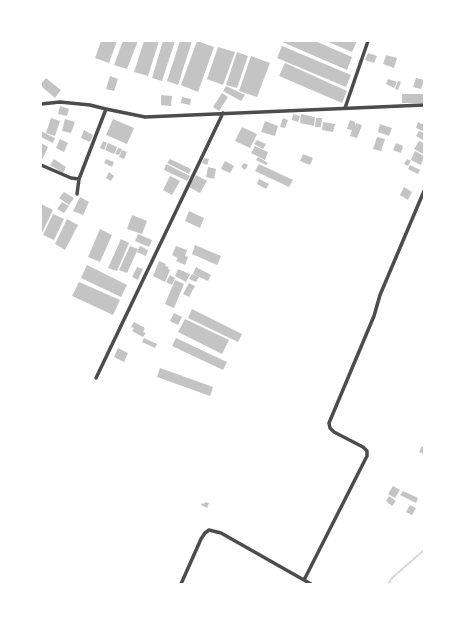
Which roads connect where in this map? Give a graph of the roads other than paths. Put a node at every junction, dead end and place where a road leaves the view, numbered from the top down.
1 (368, 41) edge
2 (41, 104) edge
3 (424, 105) edge
4 (345, 108) junction
5 (106, 109) junction
6 (223, 114) junction
7 (41, 165) edge
8 (79, 179) junction
9 (424, 191) edge
10 (77, 194) dead end
11 (96, 378) dead end
12 (304, 580) junction
13 (181, 584) edge
14 (311, 584) edge

1 - 4 street
2 - 5 street
3 - 4 street
4 - 6 street
5 - 6 street
5 - 8 street
6 - 11 street
7 - 8 street
8 - 10 street
9 - 12 street
12 - 13 street
12 - 14 street

